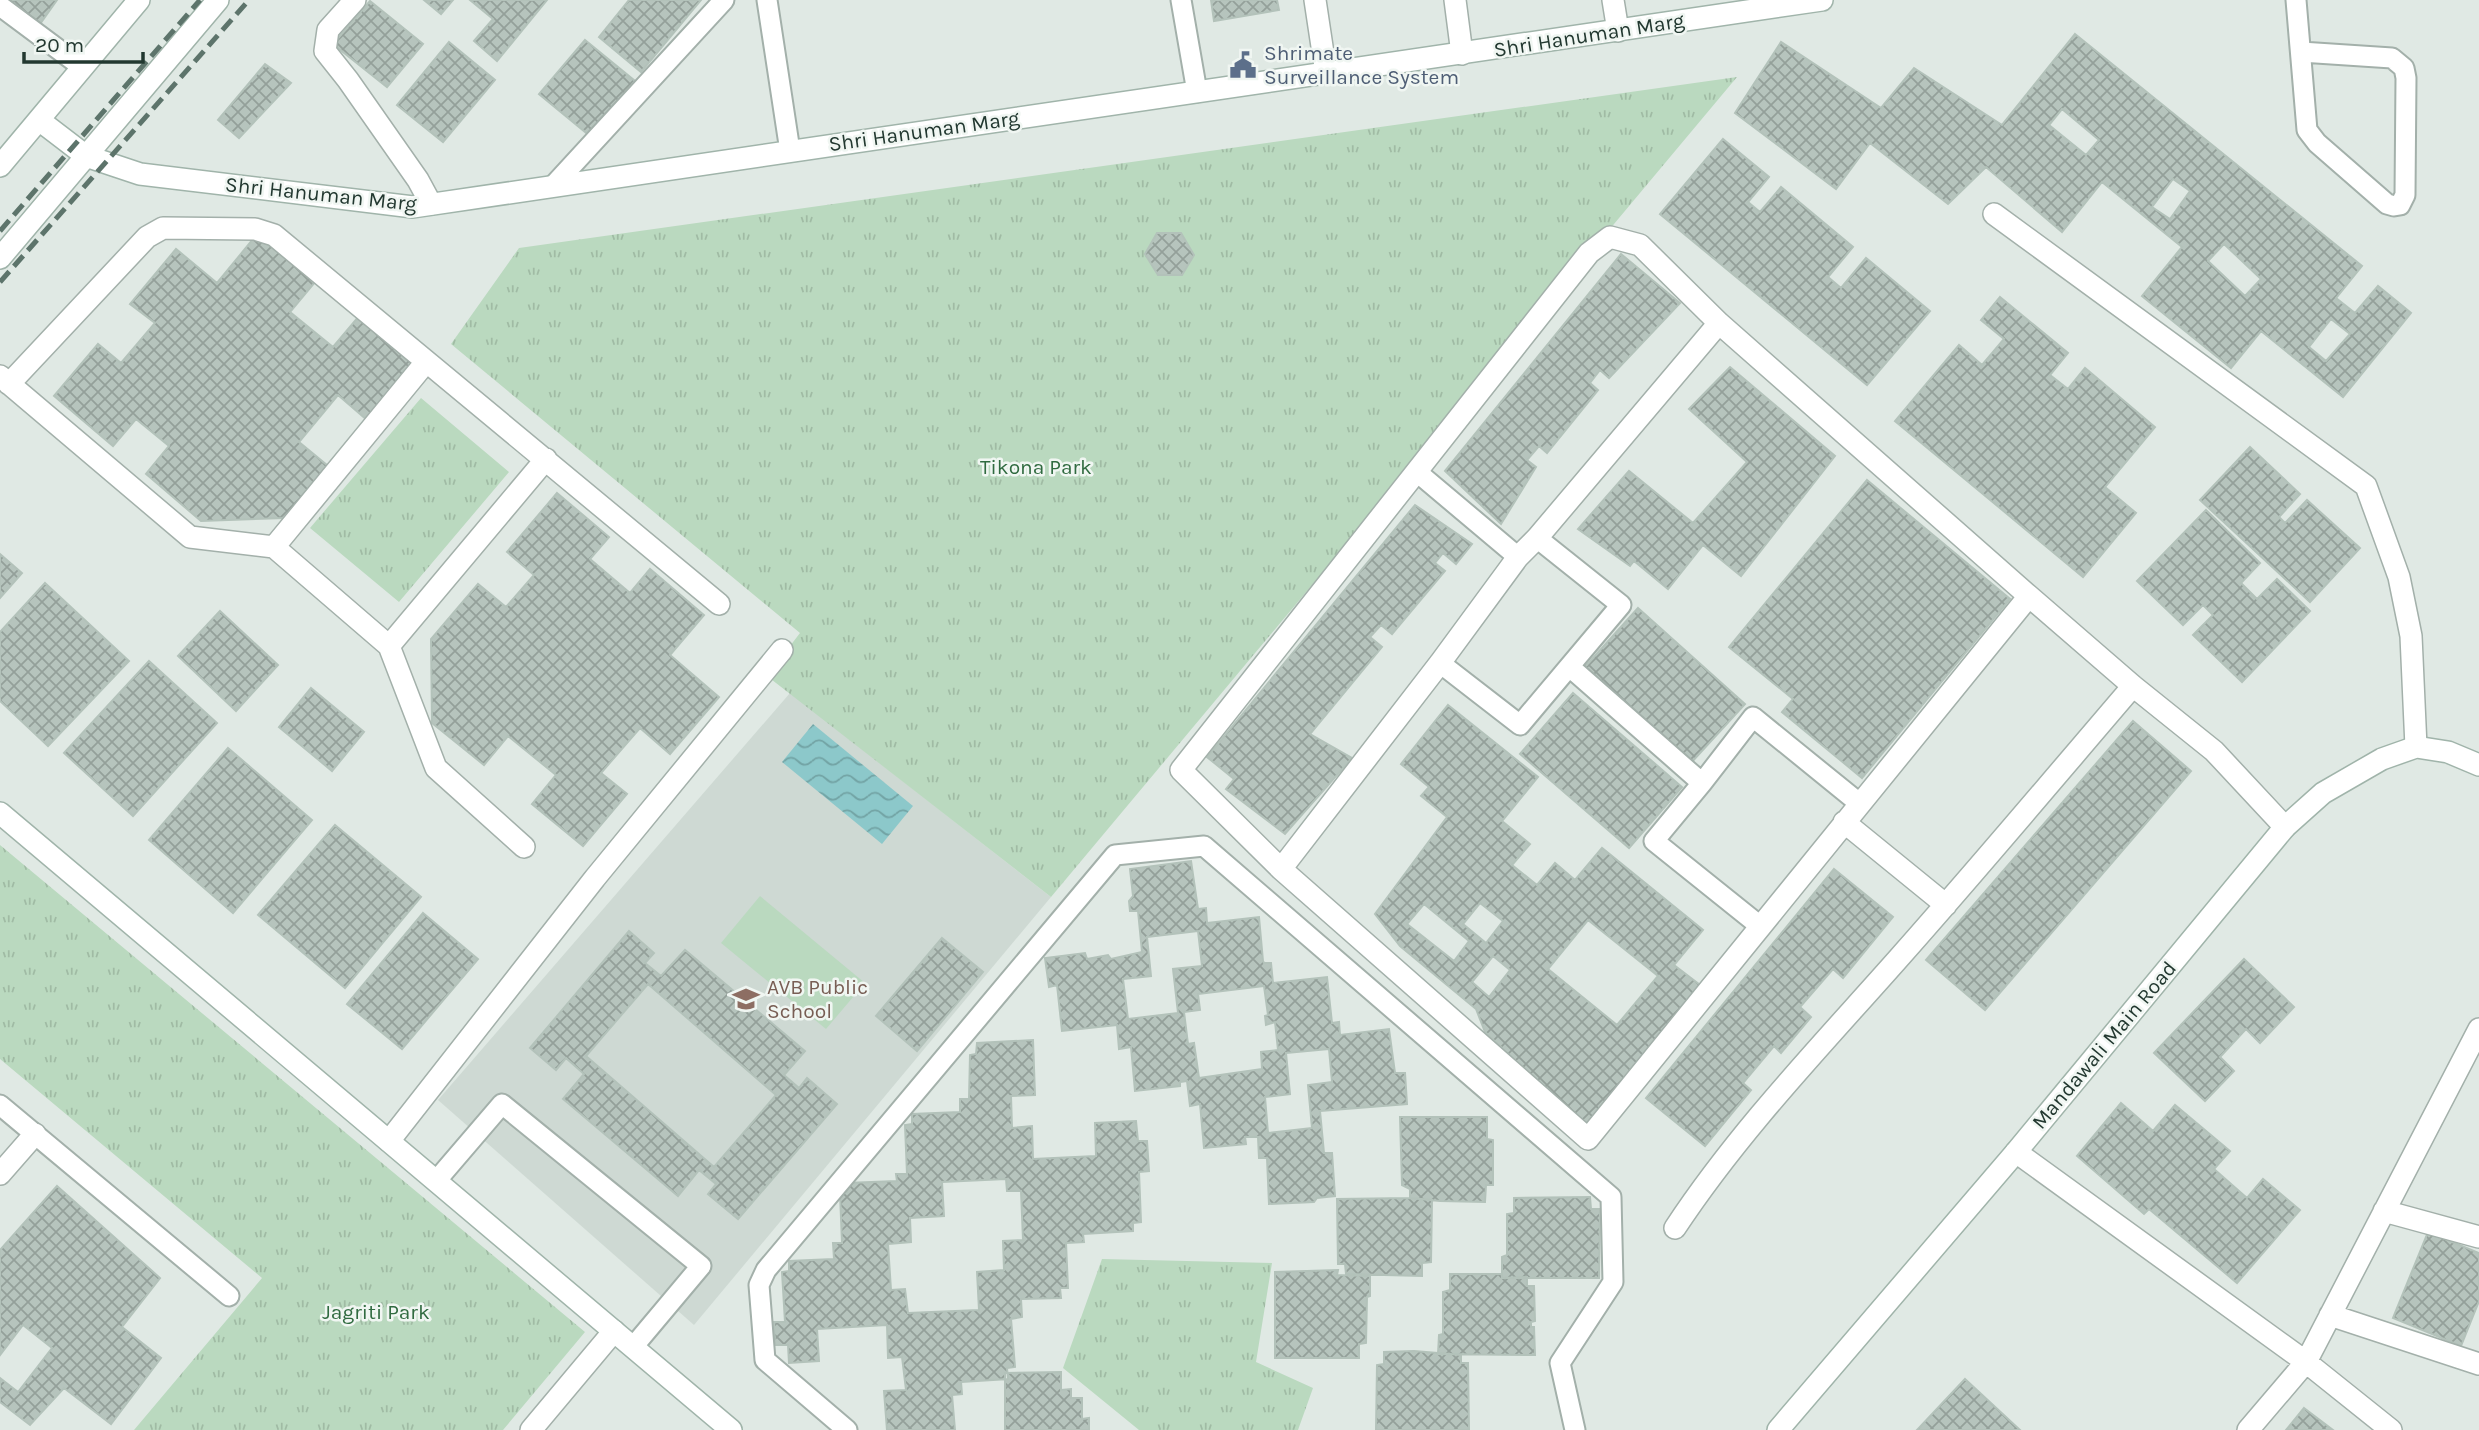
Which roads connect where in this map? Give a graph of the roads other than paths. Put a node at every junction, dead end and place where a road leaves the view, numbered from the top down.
1 (139, 0) edge
2 (218, 0) edge
3 (355, 0) edge
4 (724, 0) edge
5 (767, 0) edge
6 (1181, 0) edge
7 (1315, 0) edge
8 (1455, 0) edge
9 (1613, 0) edge
10 (1822, 0) edge
11 (2296, 0) edge
12 (1762, 4) edge
13 (0, 6) edge
14 (1618, 31) junction
15 (2301, 52) junction
16 (1462, 54) junction
17 (82, 67) junction
18 (1326, 73) junction
19 (1197, 92) junction
20 (39, 120) junction
21 (790, 151) junction
22 (86, 156) junction
23 (0, 166) edge
24 (553, 186) junction
25 (431, 204) junction
26 (1994, 214) dead end
27 (0, 258) edge
28 (1719, 323) junction
29 (426, 362) junction
30 (5, 380) edge
31 (546, 459) junction
32 (1418, 472) junction
33 (1538, 538) junction
34 (274, 547) junction
35 (1518, 557) junction
36 (2029, 596) junction
37 (719, 604) dead end
38 (389, 646) junction
39 (782, 650) dead end
40 (1440, 663) junction
41 (1571, 668) junction
42 (2133, 686) junction
43 (2416, 747) junction
44 (2479, 765) edge
45 (1702, 783) junction
46 (1859, 803) junction
47 (0, 813) edge
48 (1844, 822) junction
49 (2285, 827) junction
50 (524, 847) dead end
51 (1282, 869) junction
52 (1946, 905) junction
53 (1760, 926) junction
54 (2479, 1029) edge
55 (0, 1105) edge
56 (35, 1134) junction
57 (389, 1141) junction
58 (2016, 1152) junction
59 (0, 1174) edge
60 (436, 1181) junction
61 (2384, 1211) junction
62 (1675, 1228) dead end
63 (2479, 1237) edge
64 (229, 1296) dead end
65 (2330, 1315) junction
66 (614, 1331) junction
67 (634, 1347) junction
68 (2306, 1362) junction
69 (2479, 1364) edge
70 (531, 1430) edge
71 (732, 1430) edge
72 (847, 1430) edge
73 (1575, 1430) edge
74 (1778, 1430) edge
75 (2248, 1430) edge
76 (2391, 1430) edge

1 - 17 street
2 - 22 street
3 - 25 street
4 - 24 lane
5 - 21 lane
6 - 19 lane
7 - 18 street
8 - 16 street
9 - 14 street
10 - 12 street, Shri Hanuman Marg
11 - 15 lane
12 - 14 street, Shri Hanuman Marg
13 - 17 lane
14 - 16 street, Shri Hanuman Marg
15 - 15 lane
16 - 18 street, Shri Hanuman Marg
17 - 20 street
18 - 19 street, Shri Hanuman Marg
19 - 21 street, Shri Hanuman Marg
20 - 22 street, Shri Hanuman Marg
20 - 23 street
21 - 24 street, Shri Hanuman Marg
22 - 25 street, Shri Hanuman Marg
22 - 27 street
24 - 25 street, Shri Hanuman Marg
26 - 43 street
28 - 32 street
28 - 33 street
28 - 36 street
29 - 30 street
29 - 31 street
29 - 34 street
30 - 34 street
31 - 37 street
31 - 38 street
32 - 35 lane
32 - 51 street
33 - 35 street
33 - 41 lane
34 - 38 street
35 - 40 street
36 - 42 street
36 - 46 street
38 - 50 street
39 - 57 street
40 - 41 lane
40 - 51 street
41 - 45 lane
42 - 49 street
42 - 52 street
43 - 44 street, Mandawali Main Road
43 - 49 street, Mandawali Main Road
45 - 46 lane
45 - 53 lane
46 - 48 street
47 - 57 street
48 - 52 street
48 - 53 street
49 - 58 street, Mandawali Main Road
51 - 53 street
52 - 62 street
54 - 61 street
55 - 56 lane
56 - 59 street
56 - 64 lane
57 - 60 street
58 - 68 street
58 - 74 street, Mandawali Main Road
60 - 66 street
60 - 67 lane
61 - 63 street
61 - 65 street
65 - 68 street
65 - 69 street
66 - 67 street
66 - 70 street
67 - 71 street
68 - 75 street
68 - 76 street
72 - 73 lane

